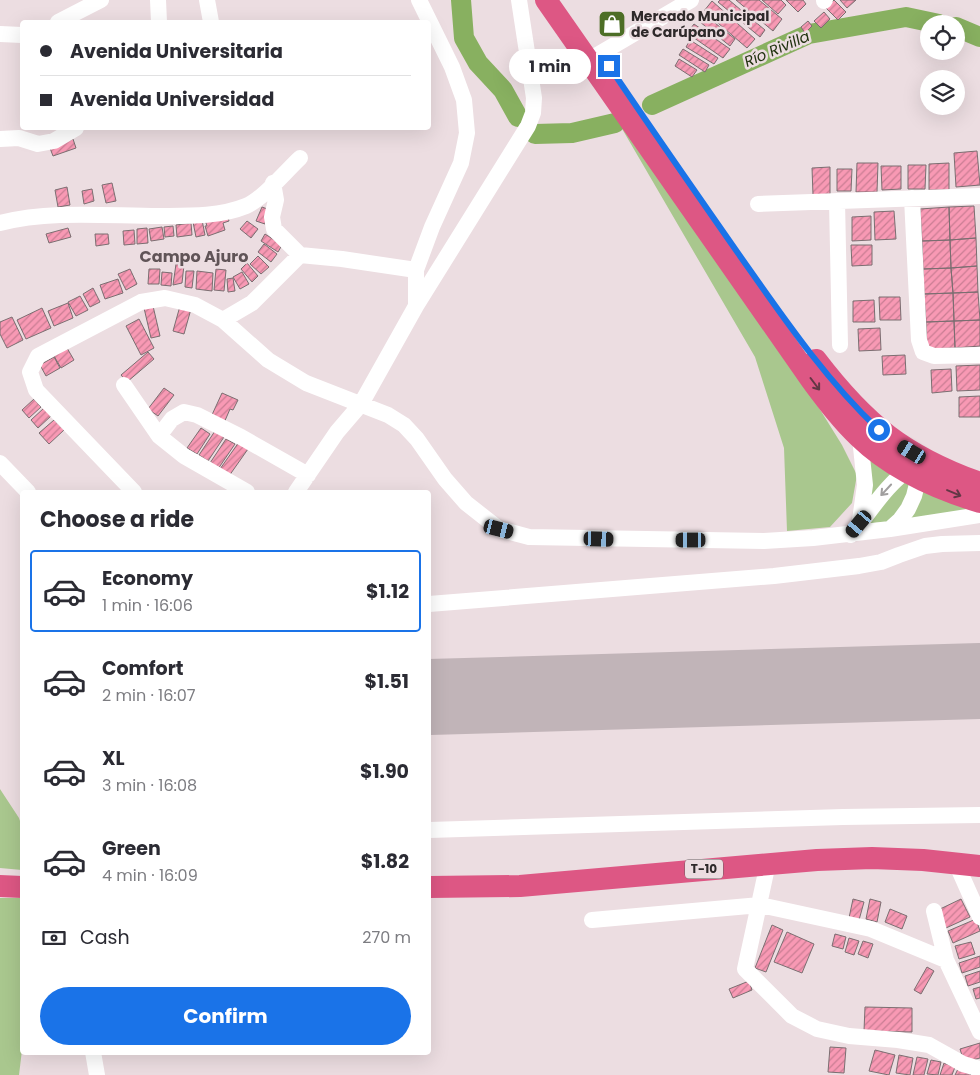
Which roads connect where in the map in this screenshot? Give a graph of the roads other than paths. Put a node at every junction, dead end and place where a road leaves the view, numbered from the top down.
1 (101, 0) edge
2 (158, 0) edge
3 (207, 0) edge
4 (419, 0) edge
5 (519, 0) edge
6 (546, 0) edge
7 (565, 0) edge
8 (691, 0) edge
9 (62, 20) edge
10 (159, 20) edge
11 (211, 20) edge
12 (429, 20) edge
13 (431, 24) edge
14 (0, 34) edge
15 (20, 35) edge
16 (595, 56) junction
17 (73, 130) edge
18 (0, 139) edge
19 (300, 158) dead end
20 (273, 183) junction
21 (980, 196) edge
22 (912, 198) junction
23 (837, 201) junction
24 (758, 204) dead end
25 (0, 223) edge
26 (300, 255) junction
27 (416, 270) junction
28 (416, 306) junction
29 (223, 320) junction
30 (840, 345) dead end
31 (980, 355) edge
32 (124, 385) dead end
33 (361, 404) junction
34 (159, 436) junction
35 (860, 438) junction
36 (0, 463) edge
37 (916, 469) junction
38 (308, 475) junction
39 (980, 483) edge
40 (26, 490) edge
41 (132, 490) edge
42 (244, 490) edge
43 (297, 490) edge
44 (980, 502) edge
45 (980, 516) edge
46 (890, 529) junction
47 (855, 530) junction
48 (980, 542) edge
49 (431, 604) edge
50 (980, 815) edge
51 (431, 830) edge
52 (768, 863) junction
53 (956, 863) junction
54 (980, 866) edge
55 (0, 886) edge
56 (431, 887) edge
57 (20, 888) edge
58 (760, 905) junction
59 (934, 911) dead end
60 (980, 917) edge
61 (592, 920) dead end
62 (946, 960) junction
63 (975, 1006) edge
64 (980, 1032) edge
65 (94, 1055) edge
66 (980, 1069) edge
67 (97, 1075) edge

1 - 9 street
2 - 10 street
3 - 11 street
4 - 12 street
5 - 28 street
6 - 16 highway
7 - 16 highway
8 - 16 street
13 - 27 street
14 - 15 street
16 -> 35 highway
16 - 37 highway
17 - 18 street
19 - 20 street
20 - 25 street
20 - 26 street
21 - 22 street
22 - 23 street
22 - 31 street
23 - 24 street
23 - 30 street
26 - 27 street
26 - 29 street
27 - 28 street
28 - 33 street
29 - 33 street
29 - 41 street
32 - 34 street
33 - 38 street
33 - 47 street
34 - 38 street
34 - 42 street
35 - 37 highway
35 - 47 street
36 - 40 street
37 - 39 highway
37 -> 44 highway
37 - 46 street
37 -> 47 street
38 - 43 street
45 - 46 street
46 - 47 street
48 - 49 street
50 - 51 street
52 - 53 highway, T-10
52 - 56 highway, T-10
52 - 58 street
53 - 54 highway, T-10
53 - 60 street
55 - 57 highway
58 - 61 street
58 - 62 street
58 - 66 street
59 - 62 street
62 - 63 street
63 - 64 street
65 - 67 street

